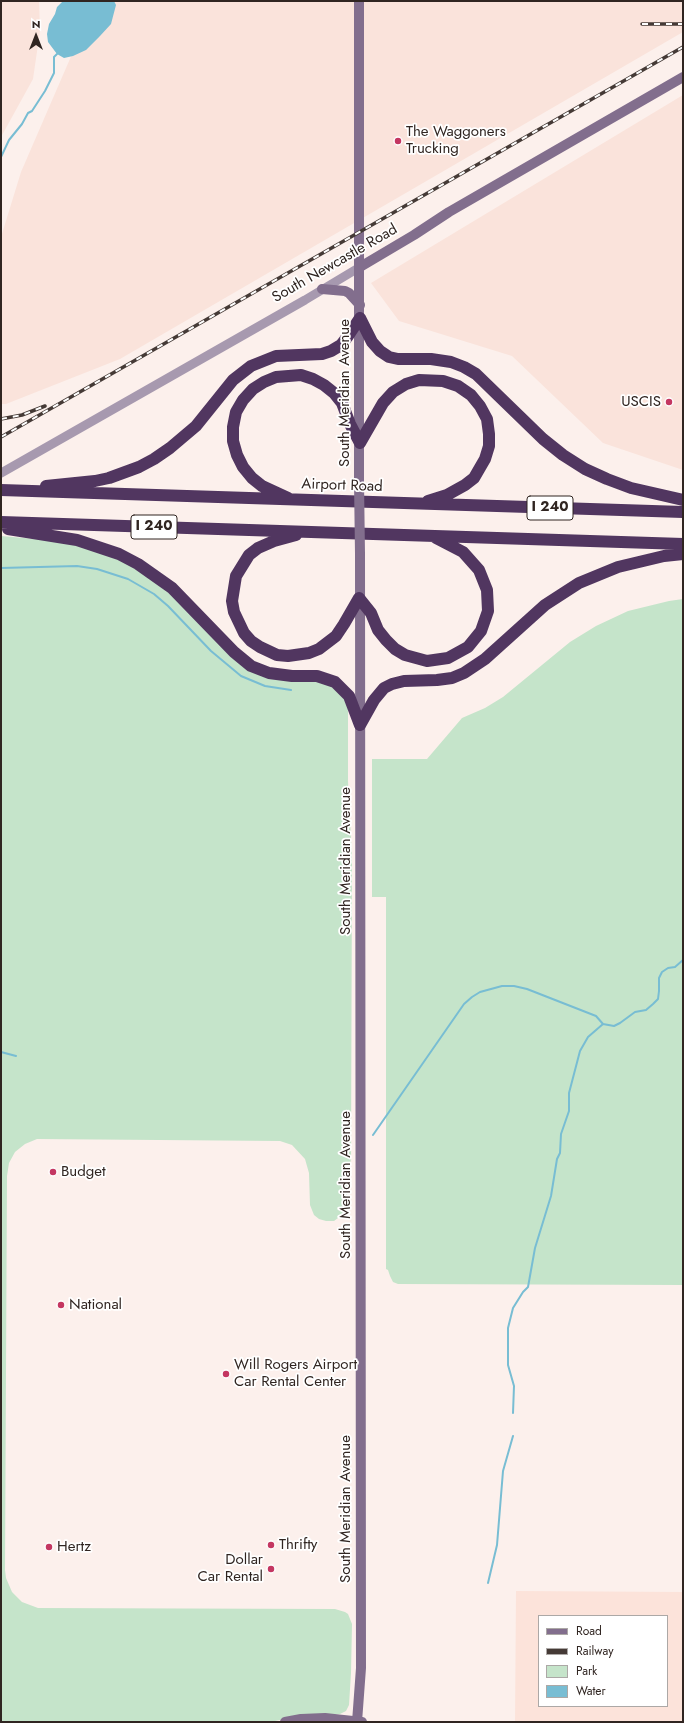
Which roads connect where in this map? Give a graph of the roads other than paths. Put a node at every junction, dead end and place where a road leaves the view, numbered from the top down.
1 (360, 1) edge
2 (683, 77) edge
3 (360, 267) junction
4 (322, 289) junction
5 (360, 305) junction
6 (360, 318) junction
7 (360, 443) junction
8 (1, 473) edge
9 (1, 489) edge
10 (24, 490) junction
11 (292, 500) junction
12 (683, 500) edge
13 (417, 504) junction
14 (683, 512) edge
15 (1, 522) edge
16 (1, 528) edge
17 (307, 532) junction
18 (432, 536) junction
19 (683, 544) edge
20 (683, 554) edge
21 (359, 598) junction
22 (360, 725) junction
23 (285, 1722) edge
24 (358, 1722) edge

1 - 3 main road, South Meridian Avenue
2 - 3 main road, South Newcastle Road
3 - 4 street, South Newcastle Road
3 - 5 main road, South Meridian Avenue
4 - 5 main road
4 - 8 street, South Newcastle Road
5 - 6 main road, South Meridian Avenue
6 - 7 main road, South Meridian Avenue
6 - 10 highway
6 - 12 highway
7 - 11 highway
7 - 13 highway
7 - 21 main road, South Meridian Avenue, bridge
9 - 10 highway, Airport Road / I 240
10 - 11 highway, Airport Road / I 240
11 - 13 highway, Airport Road / I 240
13 - 14 highway, Airport Road / I 240
15 - 17 highway, I 240
16 - 22 highway
17 - 18 highway, I 240
17 - 21 highway
18 - 19 highway, I 240
18 - 21 highway
20 - 22 highway
21 - 22 main road, South Meridian Avenue
22 - 24 main road, South Meridian Avenue
23 - 24 main road

